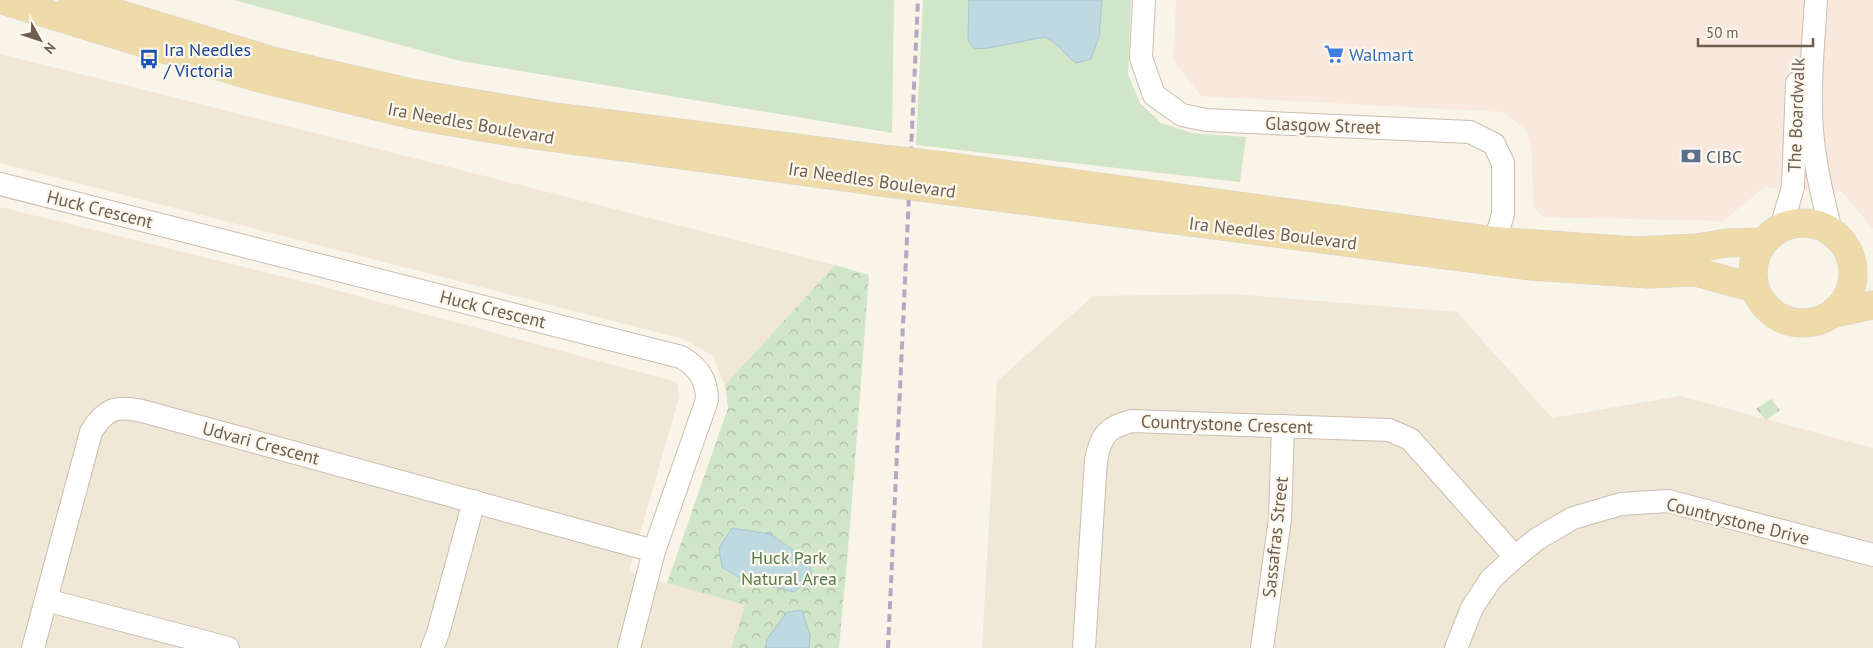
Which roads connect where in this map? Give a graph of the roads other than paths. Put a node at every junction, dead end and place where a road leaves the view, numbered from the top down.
1 (2, 0) edge
2 (72, 0) edge
3 (1144, 0) edge
4 (1801, 0) edge
5 (1816, 0) edge
6 (874, 170) junction
7 (944, 178) junction
8 (0, 184) edge
9 (1831, 231) junction
10 (1772, 235) junction
11 (1496, 241) junction
12 (1849, 252) junction
13 (1873, 263) edge
14 (1754, 288) junction
15 (1873, 305) edge
16 (1834, 313) junction
17 (1284, 426) junction
18 (474, 501) junction
19 (654, 552) junction
20 (1873, 555) edge
21 (1515, 556) junction
22 (46, 600) junction
23 (33, 648) edge
24 (228, 648) edge
25 (432, 648) edge
26 (629, 648) edge
27 (1084, 648) edge
28 (1262, 648) edge
29 (1456, 648) edge

1 - 6 main road, Ira Needles Boulevard
2 - 6 main road, Ira Needles Boulevard
3 - 11 street, Glasgow Street
4 - 10 street, The Boardwalk
5 - 9 street, The Boardwalk
6 - 7 main road, Ira Needles Boulevard, bridge
7 - 11 main road, Ira Needles Boulevard
7 - 14 main road, Ira Needles Boulevard
8 - 19 street, Huck Crescent
9 - 10 main road
9 - 12 main road
10 - 11 main road, Ira Needles Boulevard
10 - 14 main road
12 - 13 main road
12 - 16 main road
14 - 16 main road
15 - 16 main road
17 - 21 street, Countrystone Crescent
17 - 27 street, Countrystone Crescent
17 - 28 street, Sassafras Street
18 - 19 street, Udvari Crescent
18 - 22 street, Udvari Crescent
18 - 25 street
19 - 26 street, Huck Crescent
20 - 21 street, Countrystone Drive
21 - 29 street, Countrystone Drive
22 - 23 street, Udvari Crescent
22 - 24 street

